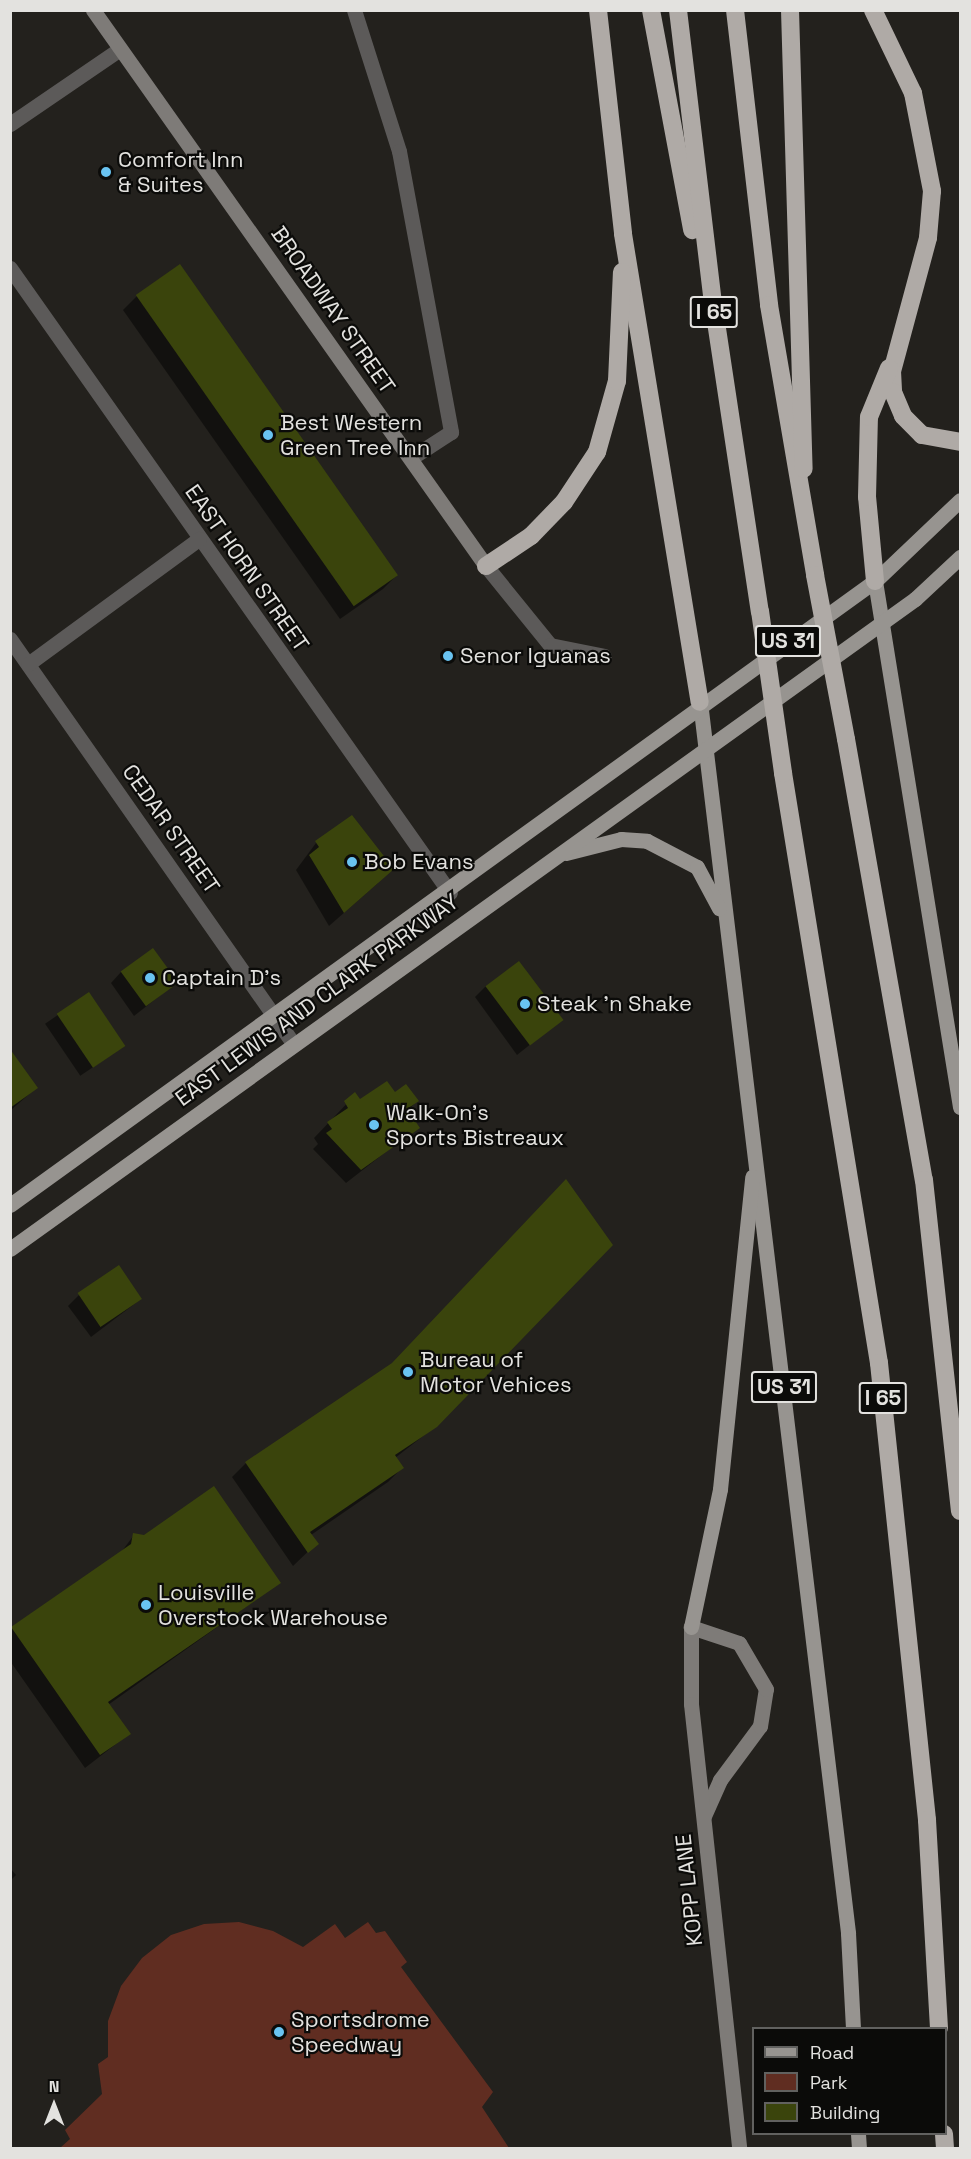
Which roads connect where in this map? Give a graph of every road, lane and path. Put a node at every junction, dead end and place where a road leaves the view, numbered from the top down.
1 (354, 10) edge
2 (598, 10) edge
3 (651, 10) edge
4 (678, 10) edge
5 (735, 10) edge
6 (790, 10) edge
7 (873, 10) edge
8 (98, 12) edge
9 (120, 49) junction
10 (10, 124) edge
11 (624, 234) junction
12 (10, 268) edge
13 (899, 341) junction
14 (960, 442) edge
15 (411, 458) junction
16 (740, 482) junction
17 (960, 500) edge
18 (806, 534) junction
19 (199, 539) junction
20 (960, 557) edge
21 (486, 566) junction
22 (876, 580) junction
23 (885, 621) junction
24 (10, 639) edge
25 (604, 656) dead end
26 (28, 664) junction
27 (700, 702) junction
28 (706, 747) junction
29 (555, 857) junction
30 (450, 892) junction
31 (724, 919) junction
32 (276, 1018) junction
33 (294, 1045) junction
34 (960, 1107) edge
35 (755, 1144) junction
36 (10, 1205) edge
37 (10, 1249) edge
38 (960, 1511) edge
39 (691, 1627) junction
40 (704, 1816) junction
41 (852, 2027) edge
42 (939, 2027) edge
43 (739, 2148) edge

1 - 15 street
2 - 11 highway
3 - 16 highway
4 - 16 highway, I 65
5 - 18 highway, I 65
6 - 18 highway
7 - 13 highway
8 - 9 street, BROADWAY STREET
9 - 10 street
9 - 15 street, BROADWAY STREET
11 - 21 highway
11 - 27 highway
12 - 19 street, EAST HORN STREET
13 - 14 highway
13 - 22 highway
15 - 21 street, BROADWAY STREET
16 - 42 highway, I 65, bridge
17 - 22 main road, US 31
18 - 38 highway, I 65, bridge
19 - 26 street
19 - 30 street, EAST HORN STREET
20 - 23 main road, EAST LEWIS AND CLARK PARKWAY
21 - 25 street, BROADWAY STREET
22 - 23 main road
22 - 27 main road, US 31
23 - 28 main road, EAST LEWIS AND CLARK PARKWAY
23 - 34 main road
24 - 26 street, CEDAR STREET
26 - 32 street, CEDAR STREET
27 - 28 main road, US 31
27 - 30 main road, EAST LEWIS AND CLARK PARKWAY
28 - 29 main road, EAST LEWIS AND CLARK PARKWAY
28 - 31 main road, US 31
29 - 31 main road
29 - 33 main road, EAST LEWIS AND CLARK PARKWAY
30 - 32 main road, EAST LEWIS AND CLARK PARKWAY
31 - 35 main road, US 31
32 - 33 street, CEDAR STREET
32 - 36 main road, EAST LEWIS AND CLARK PARKWAY
33 - 37 main road, EAST LEWIS AND CLARK PARKWAY
35 - 39 main road
35 - 41 main road, US 31
39 - 40 street, KOPP LANE
39 - 40 street
40 - 43 street, KOPP LANE

